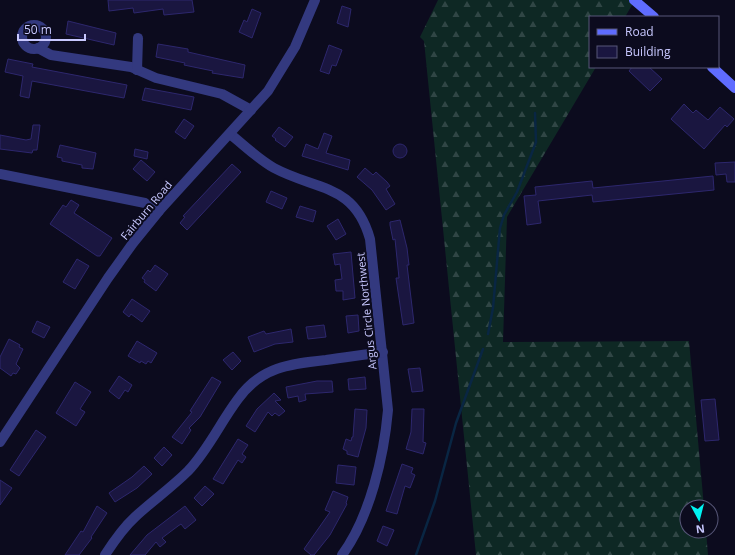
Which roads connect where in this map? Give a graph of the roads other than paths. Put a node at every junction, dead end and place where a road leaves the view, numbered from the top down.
1 (315, 0) edge
2 (634, 0) edge
3 (653, 16) edge
4 (138, 38) dead end
5 (38, 48) dead end
6 (713, 68) edge
7 (137, 70) junction
8 (735, 88) edge
9 (251, 110) junction
10 (230, 134) junction
11 (0, 174) edge
12 (159, 211) junction
13 (383, 352) junction
14 (0, 442) edge
15 (105, 555) edge
16 (342, 555) edge

1 - 9 street, Fairburn Road
2 - 3 main road
4 - 7 street
5 - 7 street
6 - 8 main road
7 - 9 street
9 - 10 street, Fairburn Road
10 - 12 street, Fairburn Road
10 - 13 street, Argus Circle Northwest
11 - 12 street
12 - 14 street, Fairburn Road
13 - 15 street
13 - 16 street, Argus Circle Northwest

